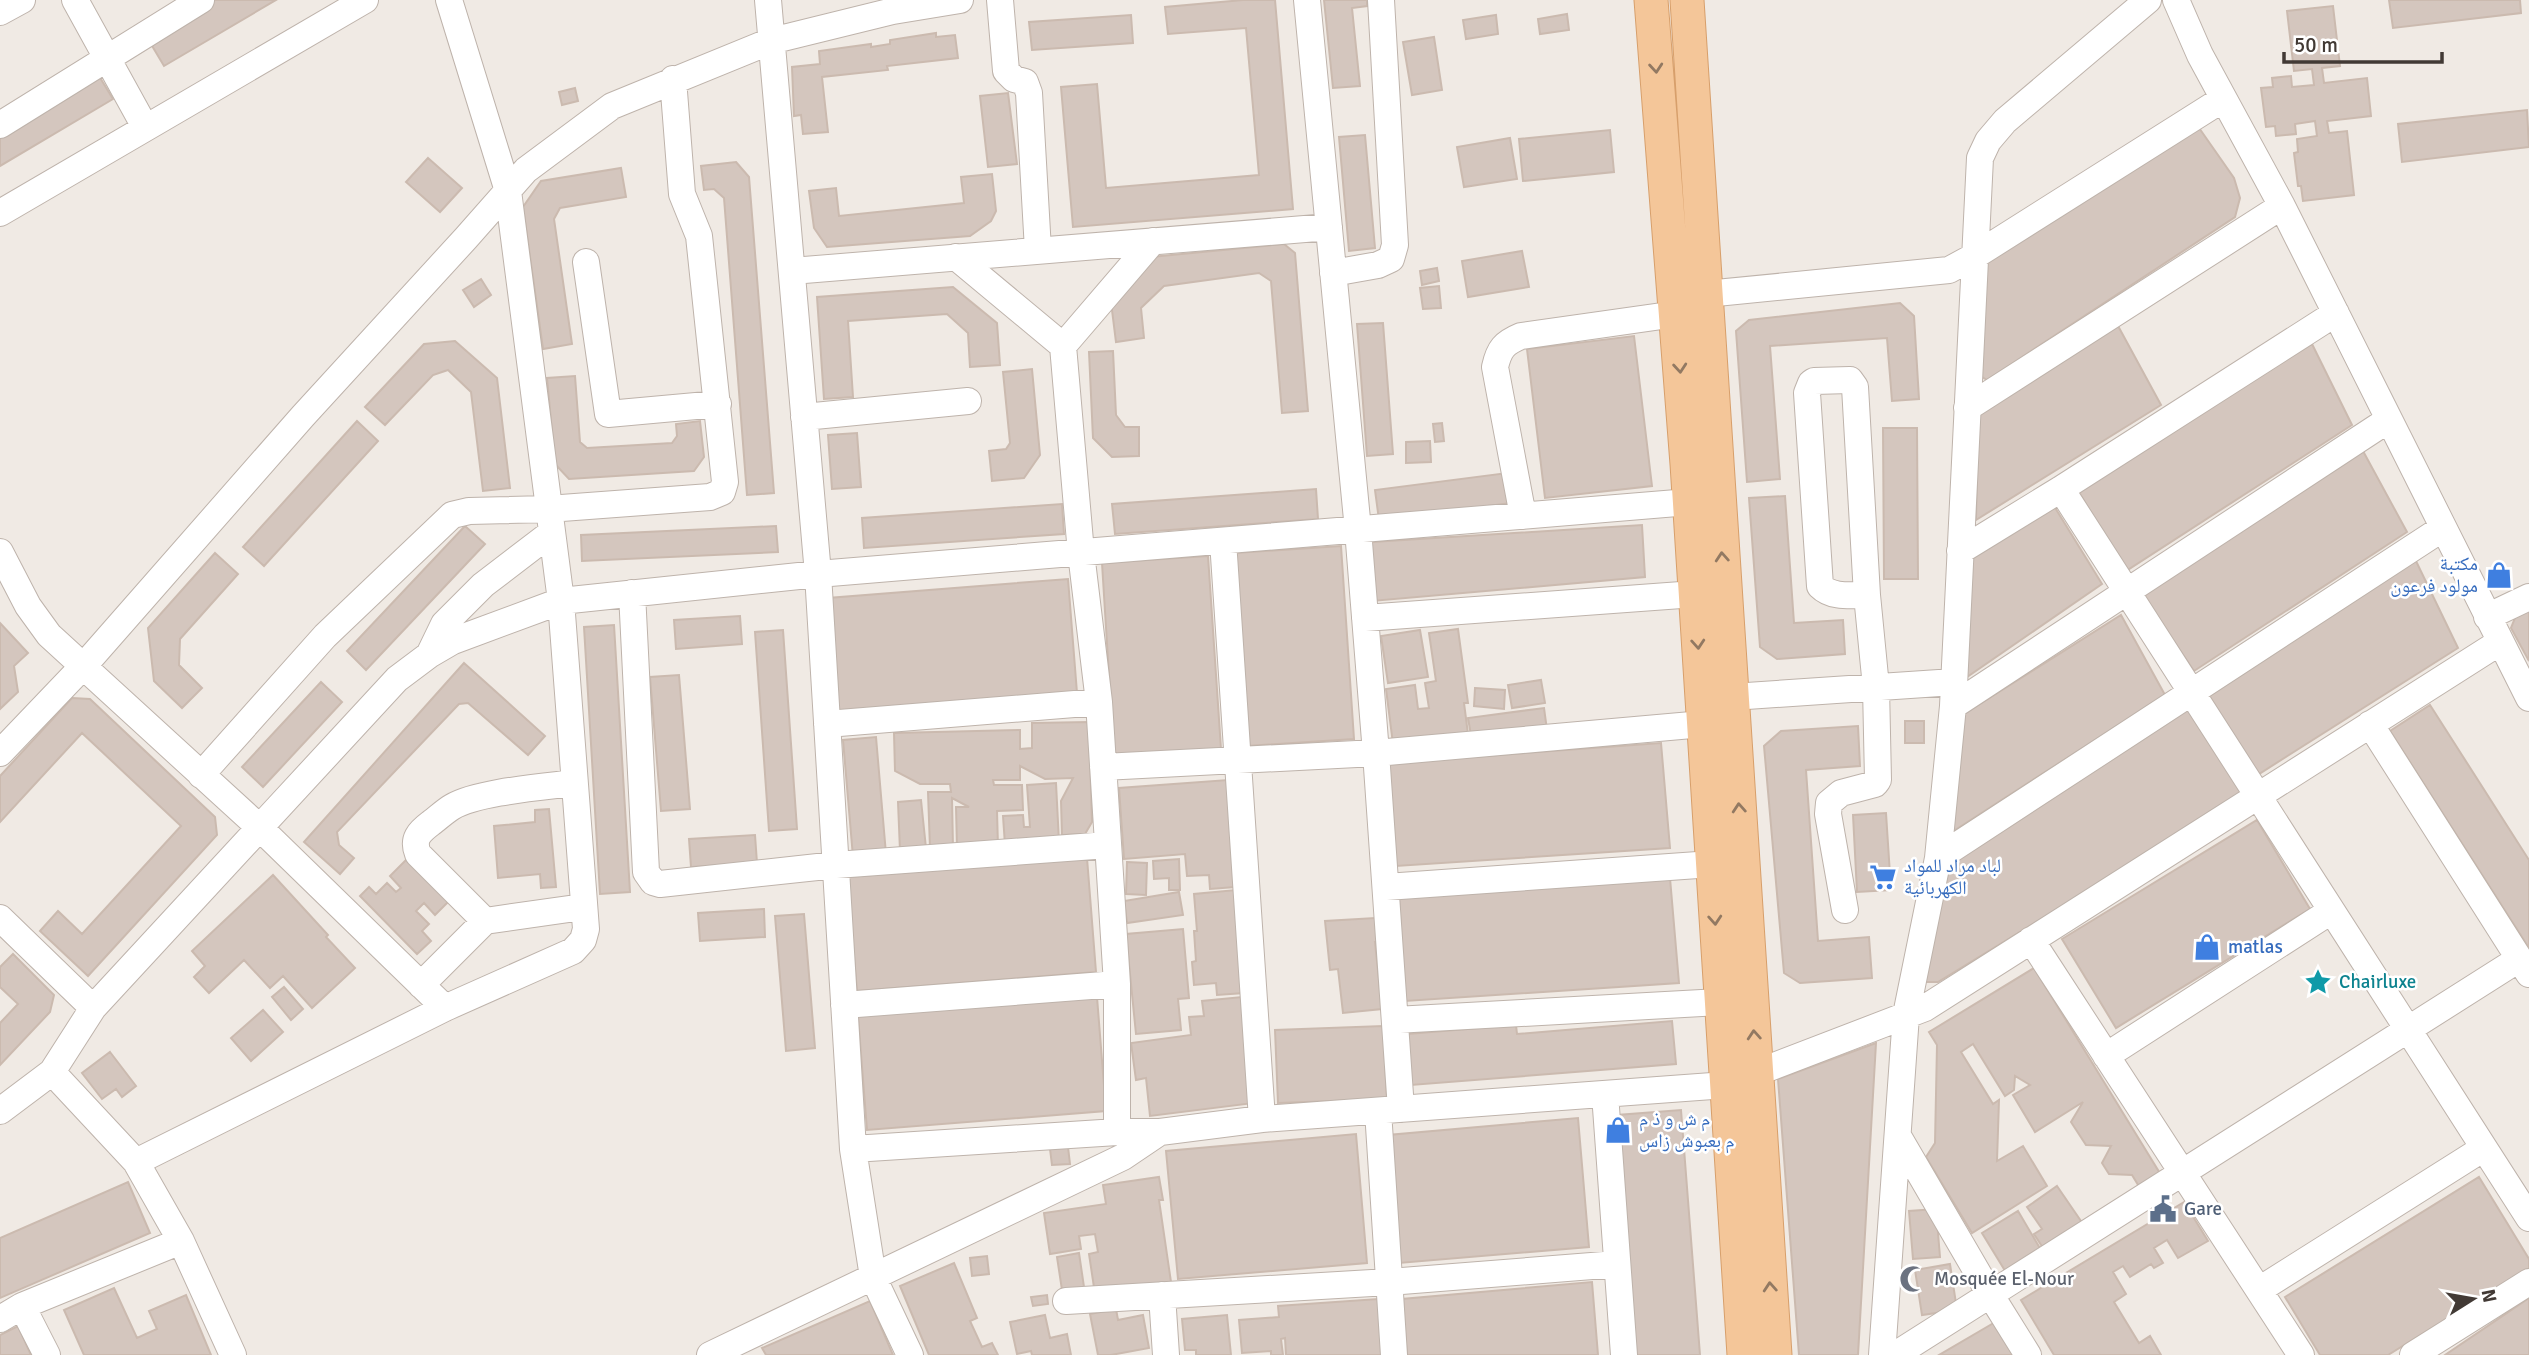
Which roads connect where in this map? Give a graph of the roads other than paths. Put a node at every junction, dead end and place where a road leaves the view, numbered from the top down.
1 (22, 0) edge
2 (75, 0) edge
3 (201, 0) edge
4 (365, 0) edge
5 (449, 0) edge
6 (768, 0) edge
7 (960, 0) edge
8 (1000, 0) edge
9 (1307, 0) edge
10 (1381, 0) edge
11 (1651, 0) edge
12 (1687, 0) edge
13 (2148, 0) edge
14 (2176, 0) edge
15 (0, 12) edge
16 (771, 41) junction
17 (107, 58) junction
18 (673, 79) junction
19 (2223, 99) junction
20 (0, 125) edge
21 (145, 127) junction
22 (508, 191) junction
23 (2282, 206) junction
24 (0, 213) edge
25 (1329, 227) junction
26 (1153, 241) junction
27 (1038, 250) junction
28 (956, 257) junction
29 (1973, 257) junction
30 (586, 262) dead end
31 (792, 271) junction
32 (1333, 273) junction
33 (1706, 294) junction
34 (2336, 313) junction
35 (1675, 314) junction
36 (1063, 346) junction
37 (968, 401) dead end
38 (718, 404) junction
39 (1967, 408) junction
40 (804, 417) junction
41 (2388, 419) junction
42 (2061, 489) junction
43 (1689, 502) junction
44 (1523, 516) junction
45 (550, 521) junction
46 (2443, 528) junction
47 (1358, 530) junction
48 (1223, 541) junction
49 (1960, 551) junction
50 (0, 552) edge
51 (1081, 553) junction
52 (818, 574) junction
53 (2126, 590) junction
54 (632, 593) junction
55 (1695, 594) junction
56 (1867, 595) junction
57 (2529, 597) edge
58 (561, 601) junction
59 (2487, 617) junction
60 (1365, 618) junction
61 (2500, 642) junction
62 (429, 655) junction
63 (82, 667) junction
64 (1876, 687) junction
65 (2192, 692) junction
66 (1953, 694) junction
67 (1732, 697) junction
68 (2529, 698) edge
69 (1099, 702) junction
70 (827, 724) junction
71 (1703, 724) junction
72 (2370, 724) junction
73 (0, 753) edge
74 (1376, 753) junction
75 (1238, 760) junction
76 (1103, 767) junction
77 (201, 775) junction
78 (574, 783) junction
79 (2258, 796) junction
80 (260, 828) junction
81 (1108, 845) junction
82 (1938, 858) junction
83 (1712, 864) junction
84 (836, 865) junction
85 (1386, 887) junction
86 (583, 907) junction
87 (1845, 910) dead end
88 (2332, 911) junction
89 (485, 921) junction
90 (4, 929) edge
91 (2031, 940) junction
92 (2524, 967) edge
93 (1117, 984) junction
94 (421, 985) junction
95 (1720, 1002) junction
96 (844, 1005) junction
97 (93, 1008) junction
98 (444, 1008) junction
99 (1906, 1015) junction
100 (1395, 1020) junction
101 (2407, 1029) junction
102 (2106, 1056) junction
103 (52, 1072) junction
104 (1756, 1073) junction
105 (1726, 1085) junction
106 (1605, 1094) junction
107 (1389, 1110) junction
108 (0, 1111) edge
109 (1262, 1119) junction
110 (1117, 1132) junction
111 (1160, 1132) junction
112 (1898, 1136) junction
113 (2484, 1147) junction
114 (853, 1149) junction
115 (136, 1162) junction
116 (2182, 1172) junction
117 (2529, 1217) edge
118 (181, 1241) junction
119 (1617, 1264) junction
120 (873, 1278) junction
121 (1389, 1282) junction
122 (2529, 1282) edge
123 (2259, 1290) junction
124 (1990, 1294) junction
125 (1162, 1295) junction
126 (1066, 1301) dead end
127 (11, 1313) edge
128 (740, 1349) edge
129 (47, 1355) edge
130 (233, 1355) edge
131 (710, 1355) edge
132 (910, 1355) edge
133 (1166, 1355) edge
134 (1394, 1355) edge
135 (1623, 1355) edge
136 (1744, 1355) edge
137 (1775, 1355) edge
138 (1882, 1355) edge
139 (1895, 1355) edge
140 (2028, 1355) edge
141 (2301, 1355) edge
142 (2413, 1355) edge

1 - 15 street
2 - 17 street
3 - 17 street
4 - 21 street
5 - 22 street
6 - 16 street
7 - 16 street
8 - 27 street
9 - 25 street
10 - 32 street
11 -> 35 main road
12 - 33 main road
13 - 29 street
14 - 19 street
16 - 18 street
16 - 31 street
17 - 20 street
17 - 21 street
18 - 22 street
18 - 38 street
19 - 23 street
19 - 29 street
21 - 24 street
22 - 45 street
22 - 63 street
23 - 34 street
23 - 39 street
25 - 26 street
25 - 32 street
26 - 27 street
26 - 36 street
27 - 28 street
28 - 31 street
28 - 36 street
29 - 33 street
29 - 39 street
30 - 38 street
31 - 40 street
32 - 47 street
67 -> 33 main road
34 - 41 street
34 - 42 street
35 -> 43 main road
35 - 44 street
36 - 51 street
37 - 40 street
38 - 45 street
39 - 49 street
40 - 52 street
41 - 46 street
41 - 53 street
42 - 49 street
42 - 53 street
43 - 44 street
43 - 55 main road
44 - 47 street
45 - 58 street
45 - 62 street
45 - 77 street
46 - 59 street
46 - 65 street
47 - 48 street
47 - 60 street
48 - 51 street
48 - 75 street
49 - 66 street
50 - 63 street
51 - 52 street
51 - 69 street
52 - 54 street
52 - 70 street
53 - 65 street
53 - 66 street
54 - 58 street
54 - 84 street
55 - 60 street
55 -> 71 main road
56 - 56 street
56 - 64 street
57 - 59 street
58 - 62 street
58 - 78 street
59 - 61 street
60 - 74 street
61 - 68 street
61 - 72 street
62 - 80 street
63 - 73 street
63 - 77 street
64 - 66 street
64 - 67 street
64 - 87 street
65 - 79 street
65 - 82 street
66 - 82 street
104 -> 67 main road
69 - 70 street
69 - 76 street
70 - 84 street
71 - 74 street
71 - 83 main road
72 - 79 street
72 - 92 street
74 - 75 street
74 - 85 street
75 - 76 street
75 - 109 street
76 - 81 street
77 - 80 street
78 - 86 street
78 - 89 street
79 - 88 street
79 - 91 street
80 - 94 street
80 - 97 street
81 - 84 street
81 - 93 street
82 - 99 street
83 - 85 street
83 -> 95 main road
84 - 96 street
85 - 100 street
86 - 89 street
86 - 98 street
88 - 101 street
88 - 102 street
89 - 94 street
90 - 97 street
91 - 99 street
91 - 102 street
92 - 101 street
93 - 96 street
93 - 110 street
94 - 98 street
95 - 100 street
95 - 105 main road
96 - 114 street
97 - 103 street
98 - 115 street
99 - 104 street
99 - 112 street
100 - 107 street
101 - 113 street
101 - 116 street
102 - 116 street
103 - 108 street
103 - 115 street
137 -> 104 main road
105 - 106 street
105 - 136 main road
106 - 107 street
106 - 119 street
107 - 109 street
107 - 121 street
109 - 111 street
110 - 111 street
110 - 114 street
111 - 120 street
112 - 124 street
112 - 138 street
113 - 117 street
113 - 123 street
114 - 120 street
115 - 118 street
116 - 123 street
116 - 124 street
118 - 127 street
118 - 130 street
119 - 121 street
119 - 135 street
120 - 128 street
120 - 132 street
121 - 125 street
121 - 134 street
122 - 142 street
123 - 141 street
124 - 139 street
124 - 140 street
125 - 126 street
125 - 133 street
127 - 129 street
128 - 131 street

